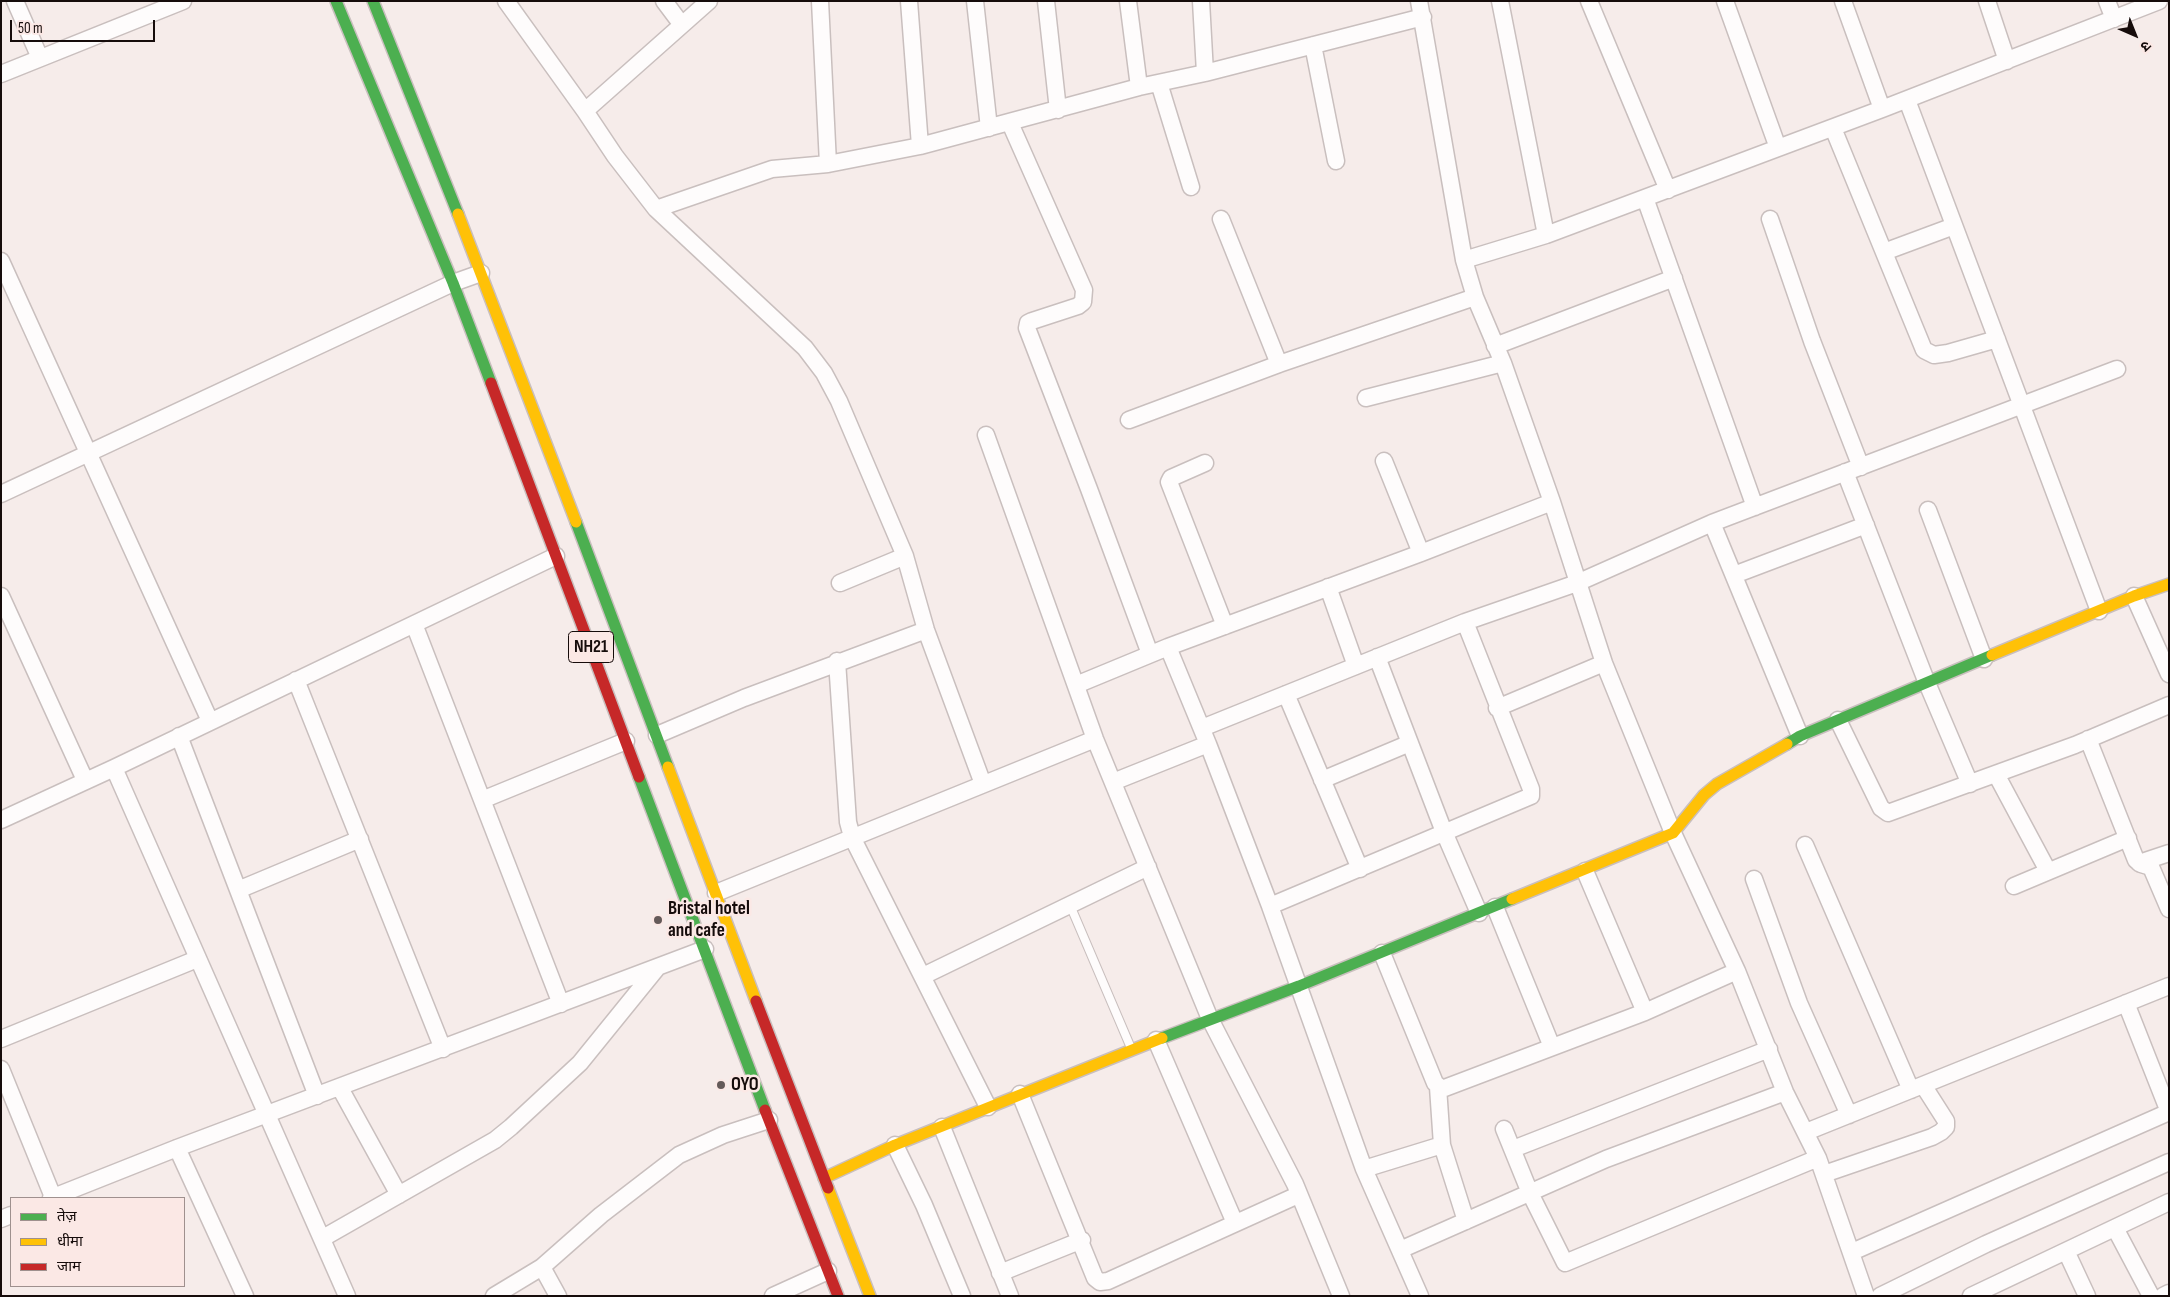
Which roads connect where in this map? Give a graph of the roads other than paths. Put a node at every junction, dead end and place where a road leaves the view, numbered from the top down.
1 (15, 1) edge
2 (183, 1) edge
3 (336, 1) edge
4 (373, 1) edge
5 (506, 1) edge
6 (664, 1) edge
7 (709, 1) edge
8 (820, 1) edge
9 (909, 1) edge
10 (975, 1) edge
11 (1046, 1) edge
12 (1128, 1) edge
13 (1201, 1) edge
14 (1500, 1) edge
15 (1589, 1) edge
16 (1725, 1) edge
17 (1843, 1) edge
18 (1987, 1) edge
19 (2107, 1) edge
20 (2159, 1) edge
21 (152, 7) edge
22 (1421, 9) edge
23 (2114, 19) junction
24 (682, 25) junction
25 (1313, 45) junction
26 (40, 58) junction
27 (2007, 61) junction
28 (1205, 73) junction
29 (1, 74) edge
30 (1159, 83) junction
31 (1139, 87) junction
32 (1907, 100) junction
33 (1882, 109) junction
34 (1058, 110) junction
35 (585, 111) junction
36 (1010, 123) junction
37 (989, 128) junction
38 (1833, 128) junction
39 (920, 146) junction
40 (1778, 148) junction
41 (1336, 161) dead end
42 (828, 164) junction
43 (1191, 187) dead end
44 (1668, 190) junction
45 (1645, 198) junction
46 (656, 209) junction
47 (1221, 219) dead end
48 (1770, 219) dead end
49 (1954, 226) junction
50 (1546, 235) junction
51 (1884, 252) junction
52 (1464, 260) junction
53 (1, 261) edge
54 (481, 273) junction
55 (1674, 278) junction
56 (453, 283) junction
57 (1475, 297) junction
58 (1997, 339) junction
59 (1495, 346) junction
60 (1279, 364) junction
61 (1503, 364) junction
62 (2117, 369) dead end
63 (1366, 398) dead end
64 (2022, 405) junction
65 (1129, 420) dead end
66 (986, 435) dead end
67 (88, 453) junction
68 (1384, 461) dead end
69 (1205, 463) dead end
70 (1853, 470) junction
71 (1, 494) edge
72 (1552, 502) junction
73 (1755, 507) junction
74 (1928, 510) dead end
75 (1712, 523) junction
76 (1866, 525) junction
77 (1421, 553) junction
78 (556, 556) junction
79 (905, 556) junction
80 (1734, 575) junction
81 (840, 583) dead end
82 (1578, 583) junction
83 (2169, 584) edge
84 (1328, 587) junction
85 (1, 596) edge
86 (2134, 596) junction
87 (2099, 611) junction
88 (1465, 622) junction
89 (414, 624) junction
90 (1225, 626) junction
91 (926, 630) junction
92 (1168, 647) junction
93 (1150, 654) junction
94 (1377, 657) junction
95 (1984, 659) junction
96 (838, 661) junction
97 (1604, 663) junction
98 (1356, 666) junction
99 (2169, 674) edge
100 (296, 680) junction
101 (1927, 683) junction
102 (1076, 685) junction
103 (1286, 694) junction
104 (2169, 705) edge
105 (1498, 708) junction
106 (1838, 720) junction
107 (210, 721) junction
108 (1202, 728) junction
109 (657, 735) junction
110 (179, 736) junction
111 (1800, 736) junction
112 (1095, 739) junction
113 (2088, 739) junction
114 (626, 741) junction
115 (1410, 743) junction
116 (1208, 744) junction
117 (114, 768) junction
118 (1996, 774) junction
119 (85, 780) junction
120 (1322, 780) junction
121 (1113, 782) junction
122 (983, 784) junction
123 (1970, 784) junction
124 (482, 800) junction
125 (1, 820) edge
126 (1444, 832) junction
127 (1672, 833) junction
128 (852, 838) junction
129 (2128, 838) junction
130 (360, 840) junction
131 (1805, 845) dead end
132 (2169, 853) edge
133 (2139, 863) junction
134 (1148, 867) junction
135 (1360, 869) junction
136 (1585, 871) junction
137 (2048, 871) junction
138 (1754, 879) dead end
139 (2014, 886) dead end
140 (238, 890) junction
141 (716, 893) junction
142 (1070, 905) junction
143 (1270, 906) junction
144 (1495, 907) junction
145 (2169, 909) edge
146 (1479, 913) junction
147 (705, 949) junction
148 (1382, 953) junction
149 (197, 959) junction
150 (657, 968) junction
151 (1737, 971) junction
152 (923, 976) junction
153 (1299, 986) junction
154 (2169, 986) edge
155 (2126, 1003) junction
156 (562, 1004) junction
157 (1645, 1012) junction
158 (1210, 1019) junction
159 (1, 1040) edge
160 (1156, 1040) junction
161 (1552, 1047) junction
162 (443, 1048) junction
163 (1769, 1049) junction
164 (1132, 1050) junction
165 (1, 1068) edge
166 (1438, 1087) junction
167 (1917, 1087) junction
168 (340, 1088) junction
169 (1785, 1092) junction
170 (1020, 1094) junction
171 (317, 1096) junction
172 (988, 1107) junction
173 (2169, 1112) edge
174 (1849, 1115) junction
175 (266, 1116) junction
176 (769, 1120) junction
177 (942, 1127) junction
178 (1504, 1129) dead end
179 (1806, 1132) junction
180 (895, 1144) junction
181 (1442, 1145) junction
182 (177, 1148) junction
183 (1513, 1149) junction
184 (1818, 1158) junction
185 (2169, 1162) edge
186 (1364, 1168) junction
187 (1824, 1174) junction
188 (824, 1178) junction
189 (1530, 1193) junction
190 (399, 1195) junction
191 (1298, 1195) junction
192 (52, 1197) edge
193 (54, 1197) edge
194 (2169, 1202) edge
195 (1466, 1220) junction
196 (1235, 1223) junction
197 (2115, 1228) junction
198 (323, 1238) junction
199 (1082, 1240) junction
200 (1400, 1250) junction
201 (1852, 1252) junction
202 (2066, 1252) junction
203 (542, 1267) junction
204 (828, 1271) junction
205 (1000, 1273) junction
206 (2169, 1293) edge
207 (245, 1296) edge
208 (347, 1296) edge
209 (494, 1296) edge
210 (558, 1296) edge
211 (773, 1296) edge
212 (838, 1296) edge
213 (870, 1296) edge
214 (962, 1296) edge
215 (1010, 1296) edge
216 (1341, 1296) edge
217 (1420, 1296) edge
218 (1866, 1296) edge
219 (1880, 1296) edge
220 (1971, 1296) edge
221 (2088, 1296) edge
222 (2151, 1296) edge
223 (2163, 1296) edge

1 - 26 street
2 - 21 street
3 - 56 main road, NH21
4 - 54 main road, NH21
5 - 35 street
6 - 24 street
7 - 24 street
8 - 42 street
9 - 39 street
10 - 37 street
11 - 34 street
12 - 31 street
13 - 28 street
14 - 50 street
15 - 44 street
16 - 40 street
17 - 33 street
18 - 27 street
19 - 23 street
20 - 23 street
21 - 26 street
22 - 25 street
22 - 52 street
23 - 27 street
24 - 35 street
25 - 28 street
25 - 41 street
26 - 29 street
27 - 32 street
28 - 30 street
30 - 31 street
30 - 43 street
31 - 34 street
32 - 33 street
32 - 49 street
33 - 38 street
34 - 36 street
35 - 46 street
36 - 37 street
36 - 93 street
37 - 39 street
38 - 40 street
38 - 51 street
39 - 42 street
40 - 44 street
42 - 46 street
44 - 45 street
45 - 50 street
45 - 55 street
46 - 79 street
47 - 60 street
48 - 70 street
49 - 51 street
49 - 58 street
50 - 52 street
51 - 58 street
52 - 57 street
53 - 67 street
54 - 56 street
54 - 109 main road, NH21
55 - 59 street
55 - 73 street
56 - 67 street
56 - 78 main road, NH21
57 - 59 street
57 - 60 street
58 - 64 street
59 - 61 street
60 - 65 street
61 - 63 street
61 - 72 street
62 - 64 street
64 - 70 street
64 - 87 street
66 - 102 street
67 - 71 street
67 - 107 street
68 - 77 street
69 - 90 street
70 - 73 street
70 - 76 street
72 - 77 street
72 - 82 street
73 - 75 street
74 - 95 street
75 - 80 street
75 - 82 street
76 - 80 street
76 - 101 street
77 - 84 street
78 - 89 street
78 - 114 main road, NH21
79 - 81 street
79 - 91 street
80 - 111 street
82 - 88 street
82 - 97 street
83 - 86 main road
84 - 90 street
84 - 98 street
85 - 119 street
86 - 87 main road
86 - 99 street
87 - 95 main road
88 - 94 street
88 - 105 street
89 - 100 street
89 - 124 street
90 - 92 street
91 - 96 street
91 - 122 street
92 - 93 street
92 - 108 street
93 - 102 street
94 - 98 street
94 - 115 street
95 - 101 main road
96 - 109 street
96 - 128 street
97 - 105 street
97 - 127 street
98 - 103 street
100 - 107 street
100 - 130 street
101 - 106 main road
101 - 123 street
102 - 112 street
103 - 108 street
103 - 120 street
104 - 113 street
105 - 126 street
106 - 111 main road
106 - 123 street
107 - 110 street
108 - 116 street
109 - 141 main road, NH21
110 - 117 street
110 - 140 street
111 - 127 main road
112 - 121 street
112 - 122 street
113 - 118 street
113 - 129 street
114 - 124 street
114 - 147 main road, NH21
115 - 120 street
115 - 126 street
116 - 121 street
116 - 143 street
117 - 119 street
117 - 149 street
118 - 123 street
118 - 137 street
119 - 125 street
120 - 135 street
121 - 134 street
122 - 128 street
124 - 156 street
126 - 135 street
126 - 146 street
127 - 136 main road
127 - 151 street
128 - 141 street
128 - 152 street
129 - 133 street
129 - 137 street
130 - 140 street
130 - 162 street
131 - 167 street
132 - 133 street
133 - 145 street
134 - 142 street
134 - 158 street
135 - 143 street
136 - 144 main road
136 - 157 street
137 - 139 street
138 - 174 street
140 - 171 street
141 - 188 main road, NH21
142 - 152 street
142 - 164 lane
143 - 153 street
144 - 146 main road
144 - 161 street
146 - 148 main road
147 - 150 street
147 - 176 main road, NH21
148 - 153 main road
148 - 166 street
149 - 159 street
149 - 175 street
150 - 156 street
150 - 190 street
151 - 157 street
151 - 163 street
152 - 172 street
153 - 158 main road
153 - 186 street
154 - 155 street
155 - 167 street
155 - 173 street
156 - 162 street
157 - 161 street
158 - 160 main road
158 - 191 street
160 - 164 main road
160 - 196 street
161 - 166 street
162 - 168 street
163 - 169 street
163 - 183 street
164 - 170 main road
165 - 192 street
166 - 181 street
167 - 174 street
167 - 187 street
168 - 171 street
168 - 190 street
169 - 179 street
169 - 189 street
170 - 172 main road
170 - 199 street
171 - 175 street
172 - 177 main road
173 - 201 street
174 - 179 street
175 - 182 street
175 - 198 street
176 - 203 street
176 - 204 main road, NH21
177 - 180 main road
177 - 205 street
178 - 183 street
179 - 184 street
180 - 188 main road
180 - 214 street
181 - 186 street
181 - 195 street
182 - 193 street
182 - 207 street
183 - 189 street
184 - 187 street
184 - 189 street
185 - 219 street
186 - 200 street
187 - 201 street
188 - 213 main road, NH21
189 - 195 street
190 - 198 street
191 - 196 street
191 - 216 street
194 - 197 street
195 - 200 street
196 - 199 street
197 - 202 street
197 - 222 street
198 - 208 street
199 - 205 street
200 - 217 street
201 - 218 street
202 - 220 street
202 - 221 street
203 - 209 street
203 - 210 street
204 - 211 street
204 - 212 main road, NH21
205 - 215 street
206 - 223 street

